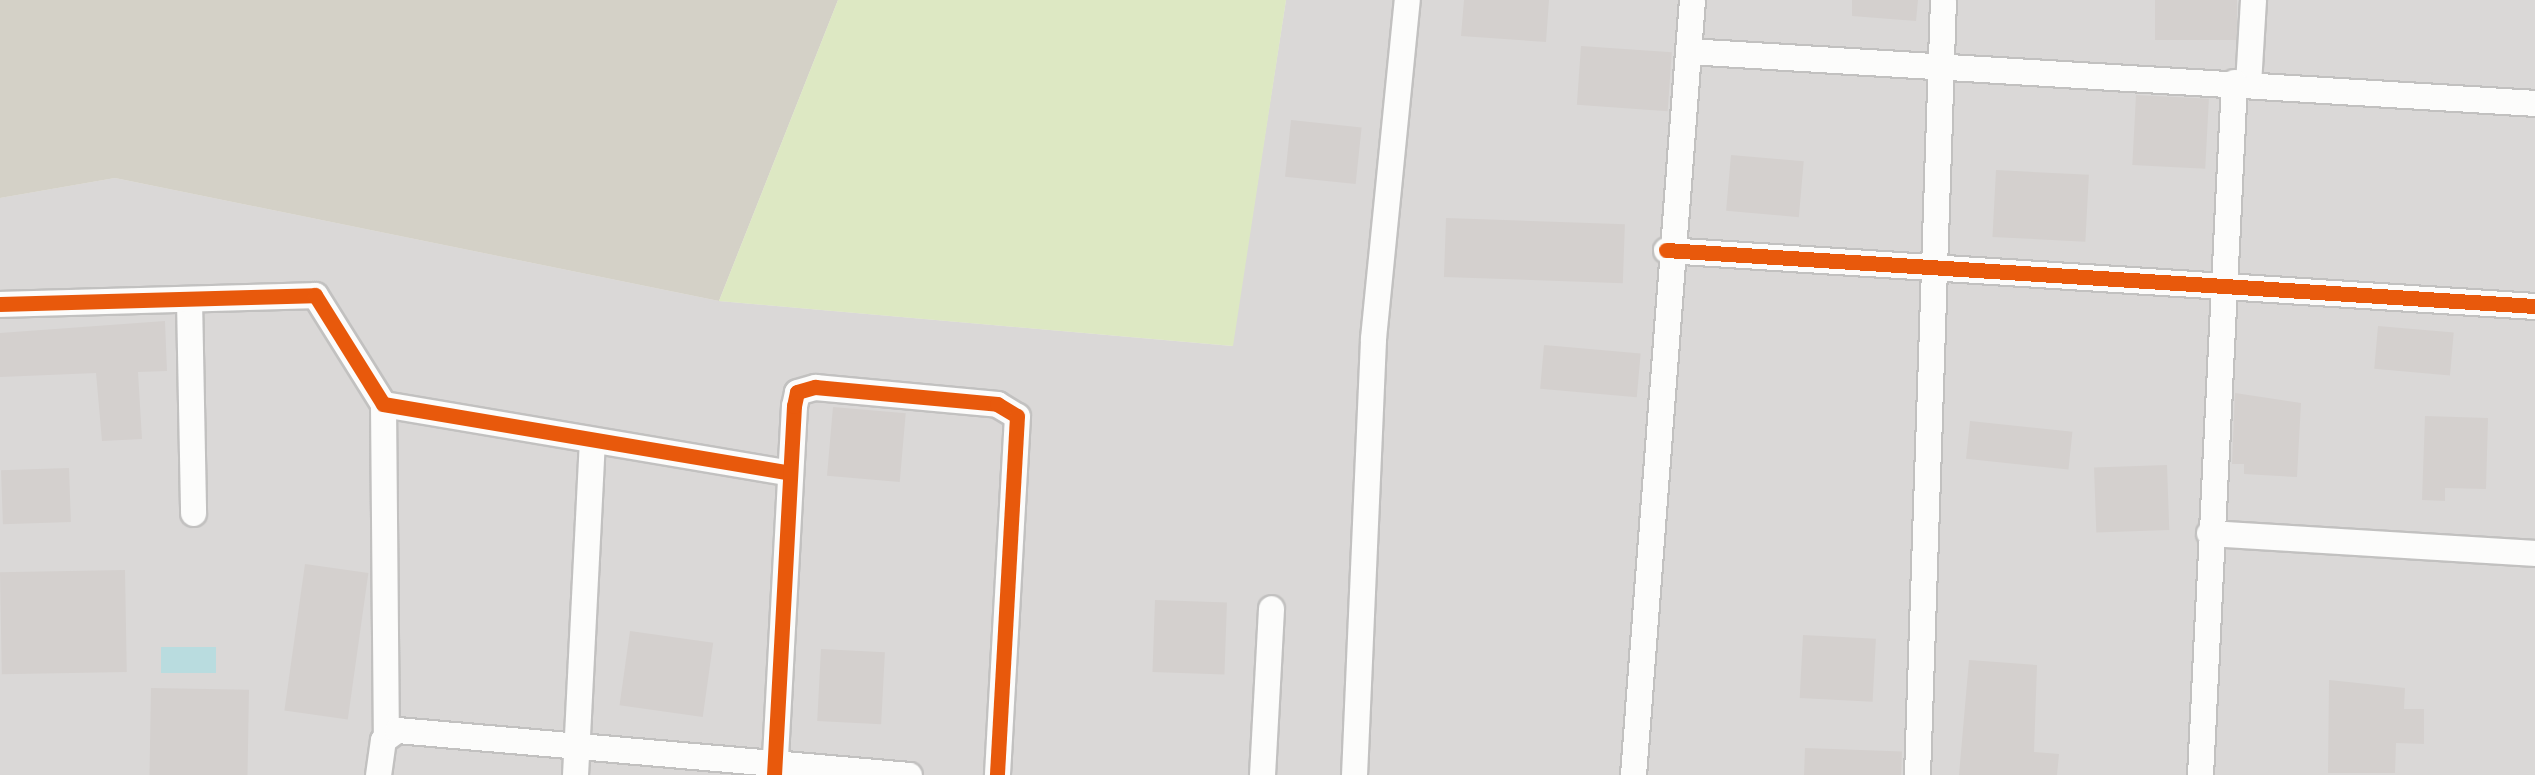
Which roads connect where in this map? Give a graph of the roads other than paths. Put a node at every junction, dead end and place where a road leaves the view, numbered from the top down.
1 (1408, 0) edge
2 (1692, 0) edge
3 (1944, 0) edge
4 (2253, 0) edge
5 (1688, 51) junction
6 (1937, 67) junction
7 (2241, 83) junction
8 (2535, 103) edge
9 (1666, 250) junction
10 (1938, 273) junction
11 (2222, 290) junction
12 (188, 300) junction
13 (0, 304) edge
14 (2535, 306) edge
15 (383, 404) junction
16 (592, 443) junction
17 (788, 473) junction
18 (193, 513) dead end
19 (2209, 533) junction
20 (2535, 553) edge
21 (1271, 608) dead end
22 (386, 735) junction
23 (576, 763) edge
24 (775, 770) edge
25 (378, 775) edge
26 (909, 775) edge
27 (997, 775) edge
28 (1262, 775) edge
29 (1354, 775) edge
30 (1634, 775) edge
31 (1918, 775) edge
32 (2200, 775) edge

1 - 29 street
2 - 5 street
3 - 6 street
4 - 7 street
5 - 6 street
5 - 9 street
6 - 7 street
6 - 10 street
7 - 8 street
7 - 11 street
9 - 10 street
9 - 30 street
10 - 11 street
10 - 31 street
11 - 14 street
11 - 19 street
12 - 13 street
12 - 15 street
12 - 18 street
15 - 16 street
15 - 22 street
16 - 17 street
16 - 23 street
17 - 24 street
17 - 27 street
19 - 20 street
19 - 32 street
21 - 28 street
22 - 23 street
22 - 25 street
23 - 24 street
24 - 26 street

